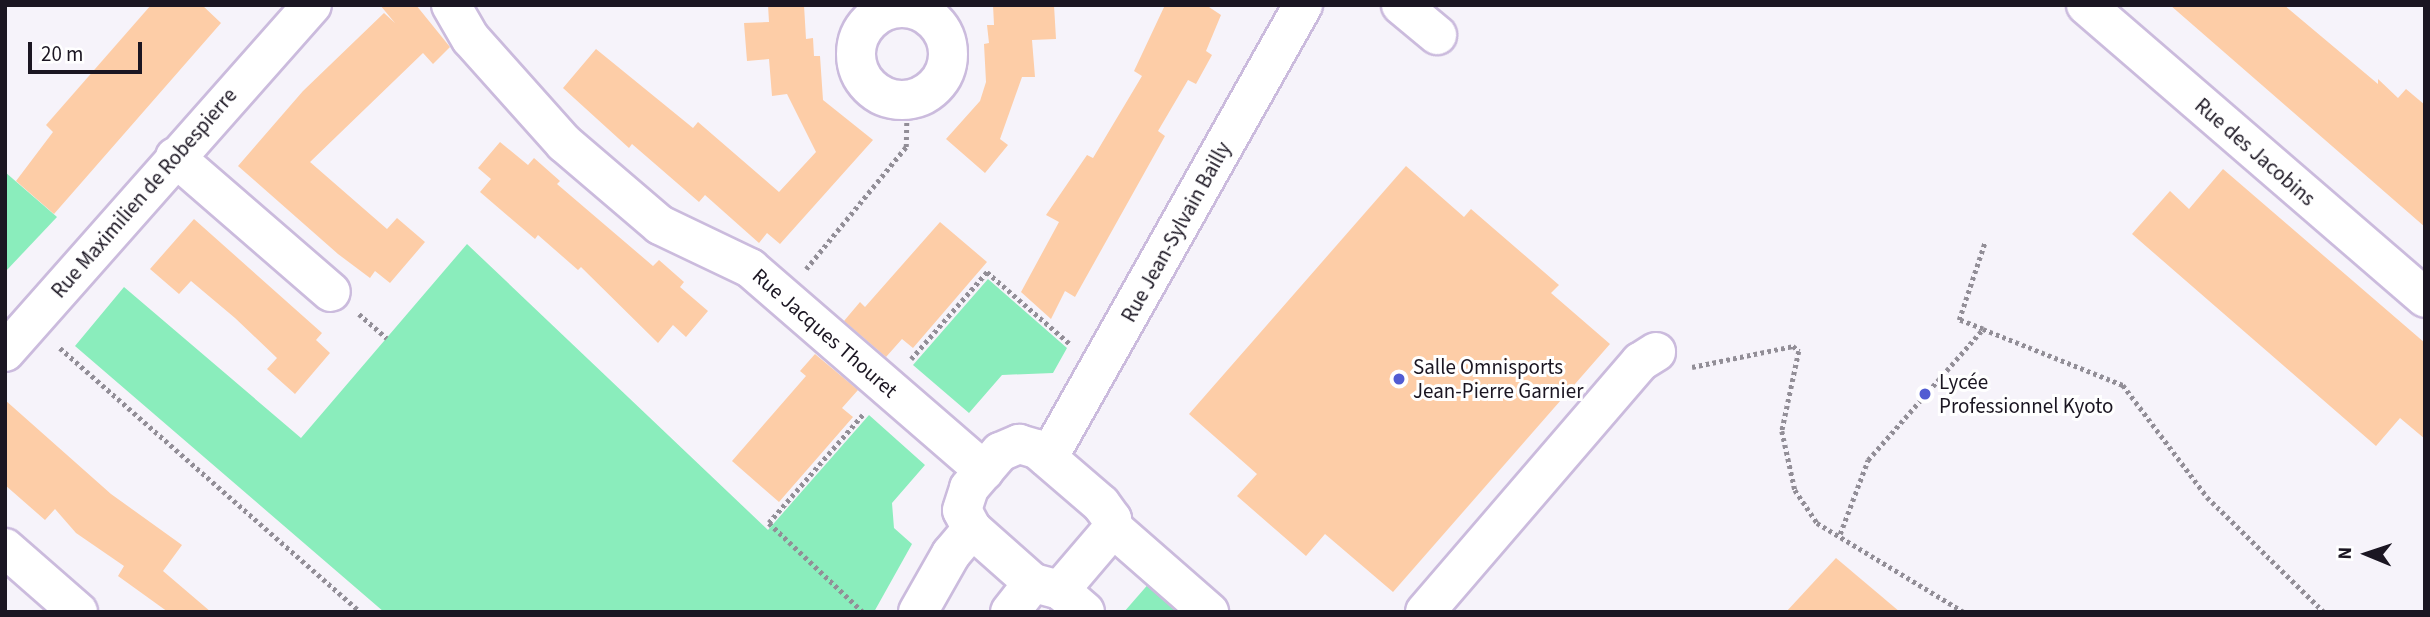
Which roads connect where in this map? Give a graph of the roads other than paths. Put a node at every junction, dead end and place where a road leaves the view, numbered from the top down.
1 (312, 5) edge
2 (451, 5) edge
3 (1303, 5) edge
4 (1401, 5) edge
5 (2086, 5) edge
6 (899, 7) edge
7 (1437, 35) dead end
8 (175, 157) junction
9 (331, 292) dead end
10 (2425, 298) edge
11 (5, 352) edge
12 (1648, 357) road end
13 (1048, 458) junction
14 (984, 471) junction
15 (1113, 528) junction
16 (972, 529) junction
17 (5, 548) edge
18 (1059, 595) edge
19 (78, 612) edge
20 (918, 612) edge
21 (1010, 612) edge
22 (1209, 612) edge
23 (1424, 612) edge

1 - 8 street, Rue Maximilien de Robespierre
2 - 14 street, Rue Jacques Thouret
3 - 13 street, Rue Jean-Sylvain Bailly
4 - 7 street
5 - 10 street, Rue des Jacobins
6 - 6 street
8 - 9 street
8 - 11 street, Rue Maximilien de Robespierre
12 - 23 street
13 - 14 street
13 - 15 street
14 - 16 street
15 - 18 street
15 - 22 street
16 - 18 street
16 - 20 street
17 - 19 street
18 - 21 street

